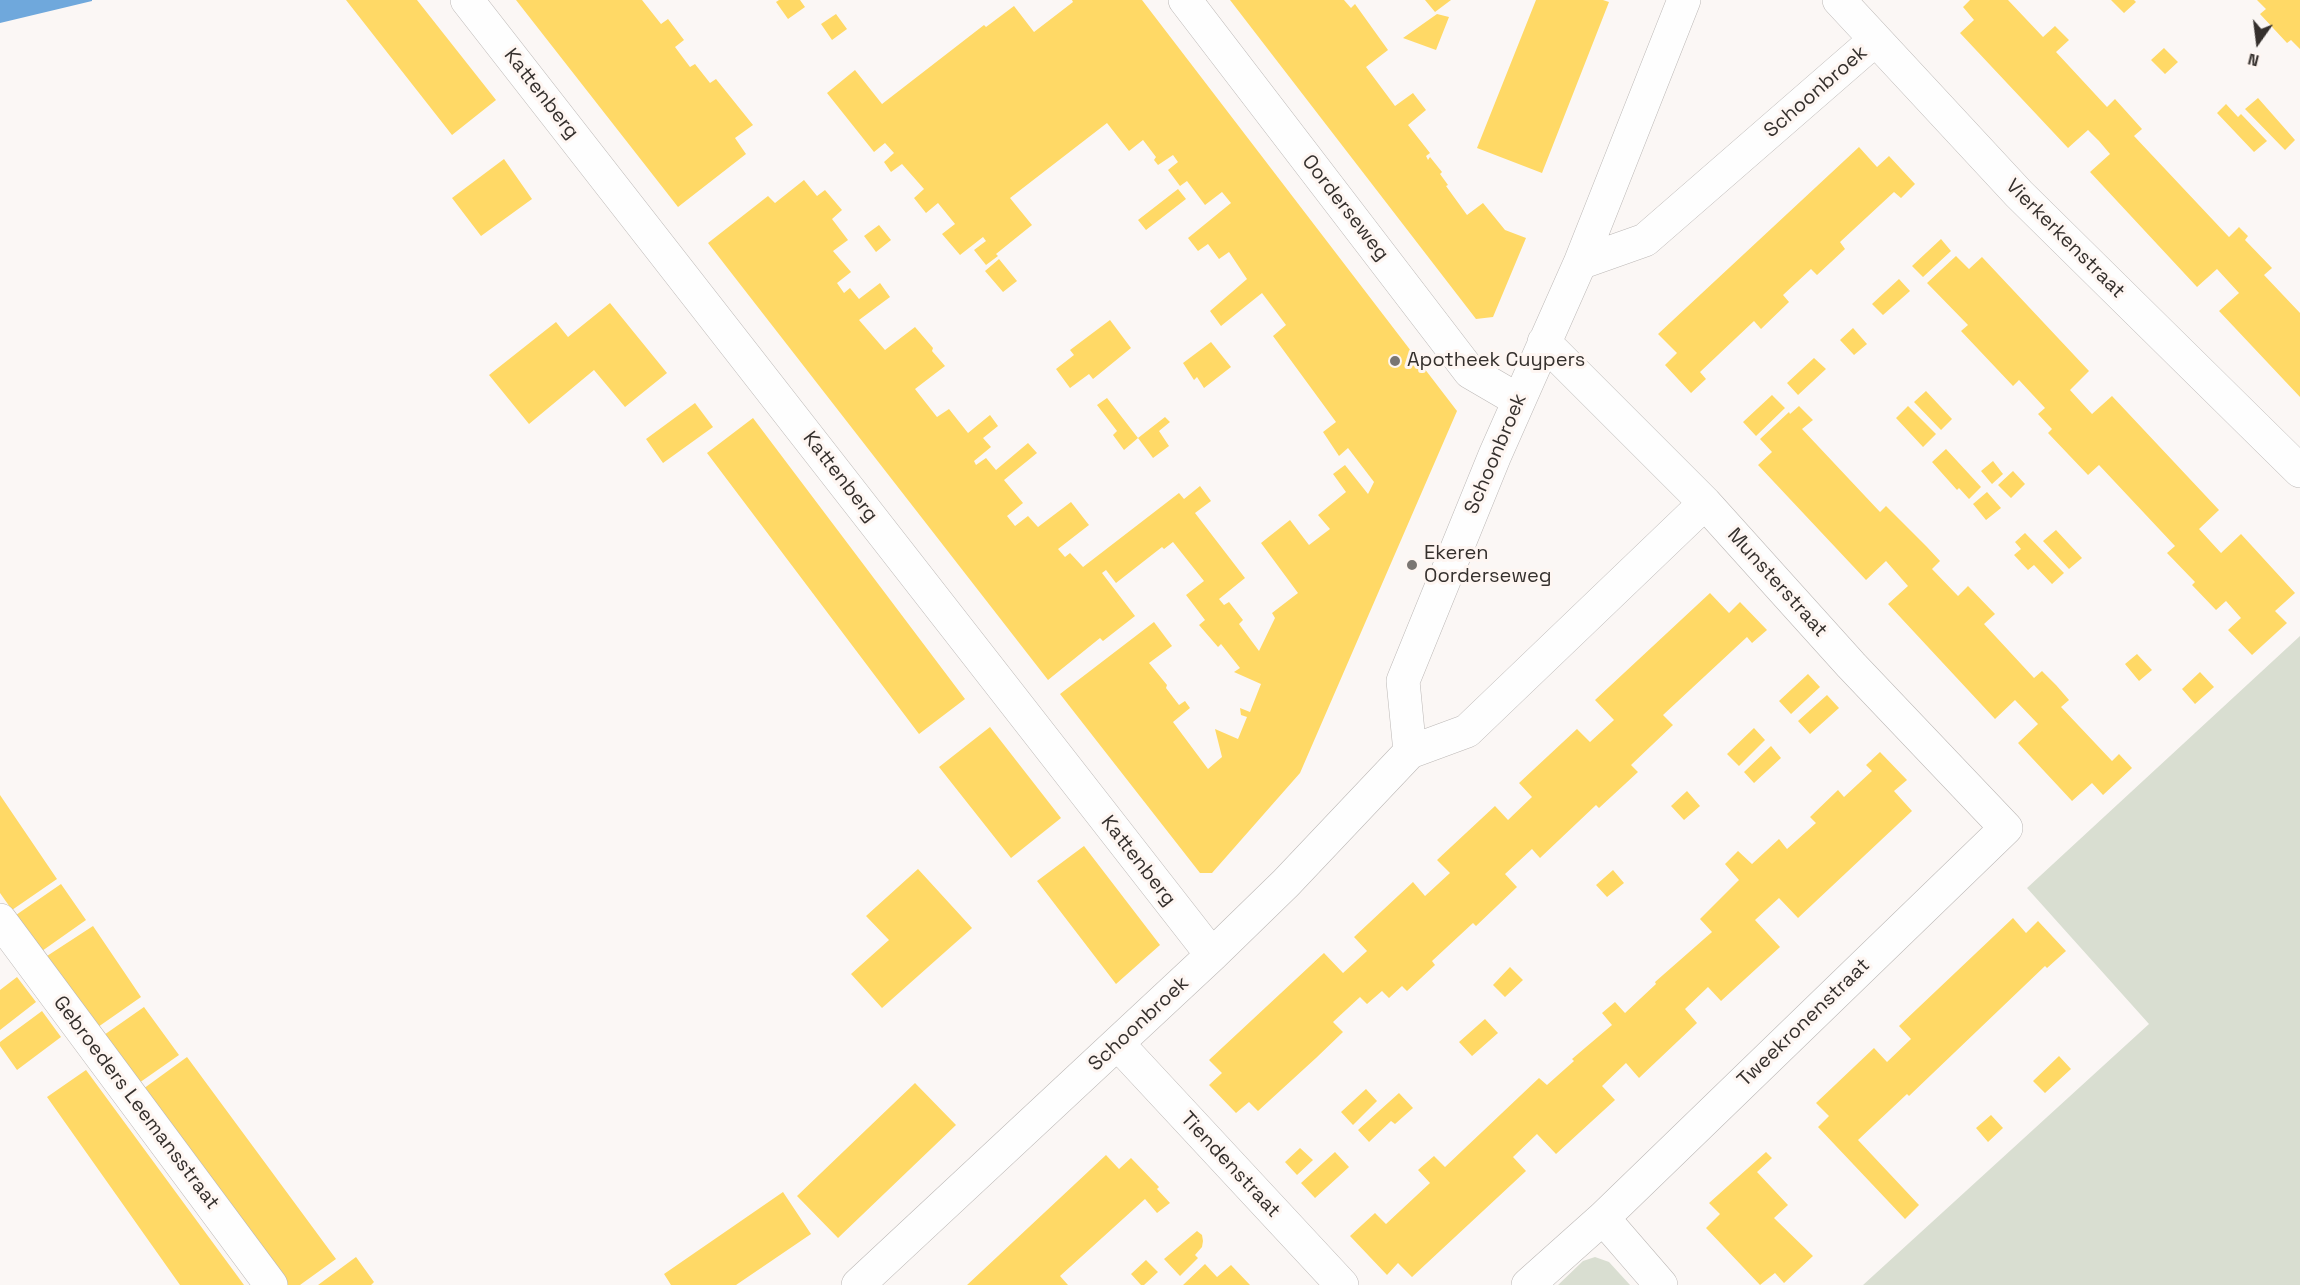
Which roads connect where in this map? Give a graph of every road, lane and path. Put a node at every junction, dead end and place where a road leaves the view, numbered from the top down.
1 (467, 0) edge
2 (1185, 0) edge
3 (1684, 0) edge
4 (1839, 0) edge
5 (1875, 40) junction
6 (1580, 263) junction
7 (1544, 342) junction
8 (1518, 400) junction
9 (2300, 471) edge
10 (1705, 503) junction
11 (1410, 752) junction
12 (2006, 828) joint
13 (0, 920) edge
14 (1212, 955) junction
15 (1118, 1044) junction
16 (1603, 1218) junction
17 (271, 1285) edge
18 (858, 1285) edge
19 (1342, 1285) edge
20 (1528, 1285) edge
21 (1661, 1285) edge

1 - 14 street, Kattenberg
2 - 8 street, Oorderseweg
3 - 6 street, Schoonbroek
4 - 5 street, Vierkerkenstraat
5 - 6 street, Schoonbroek
5 - 9 street, Vierkerkenstraat
6 - 7 street, Schoonbroek
7 - 8 street, Schoonbroek
7 - 10 street, Munsterstraat
8 - 11 street, Schoonbroek
10 - 11 street, Schoonbroek
10 - 12 street, Munsterstraat
11 - 14 street, Schoonbroek
12 - 16 street, Tweekronenstraat
13 - 17 street, Gebroeders Leemansstraat
14 - 15 street, Schoonbroek
15 - 18 street, Schoonbroek
15 - 19 street, Tiendenstraat
16 - 20 street, Tweekronenstraat
16 - 21 street

